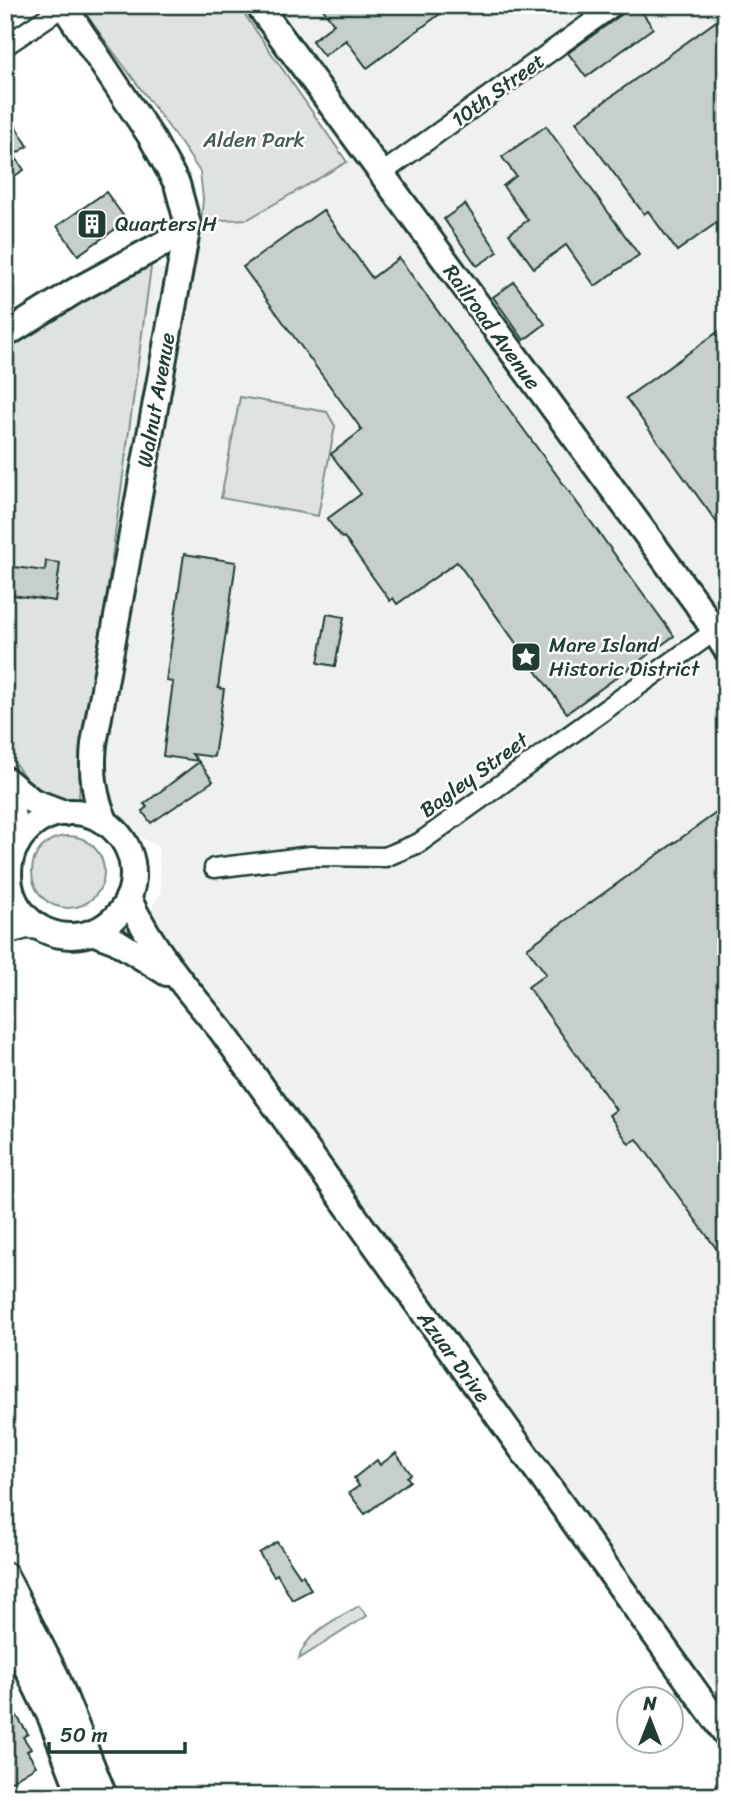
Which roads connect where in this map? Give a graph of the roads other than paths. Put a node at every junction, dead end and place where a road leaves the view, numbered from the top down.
1 (258, 5) edge
2 (615, 5) edge
3 (64, 6) edge
4 (5, 46) edge
5 (380, 174) junction
6 (188, 225) junction
7 (5, 335) edge
8 (722, 634) edge
9 (5, 779) edge
10 (5, 790) edge
11 (64, 813) junction
12 (106, 823) junction
13 (17, 844) junction
14 (214, 868) dead end
15 (7, 881) edge
16 (128, 898) junction
17 (44, 930) junction
18 (92, 932) junction
19 (5, 935) edge
20 (179, 982) junction
21 (5, 1575) edge
22 (5, 1622) edge
23 (726, 1734) edge
24 (81, 1796) edge
25 (104, 1796) edge

1 - 5 street, Railroad Avenue
2 - 5 street, 10th Street
3 - 4 street
3 - 6 street, Walnut Avenue
5 - 8 street, Railroad Avenue
6 - 7 street
6 - 12 street, Walnut Avenue
8 - 14 street, Bagley Street
9 - 11 street
10 - 13 street
11 - 12 street
11 - 13 street
12 - 16 street
13 - 15 street
15 - 17 street
16 - 18 street
16 - 20 street, Azuar Drive
17 - 18 street
17 - 19 street
18 - 20 street, Azuar Drive
20 - 23 street, Azuar Drive
21 - 25 street
22 - 24 street

